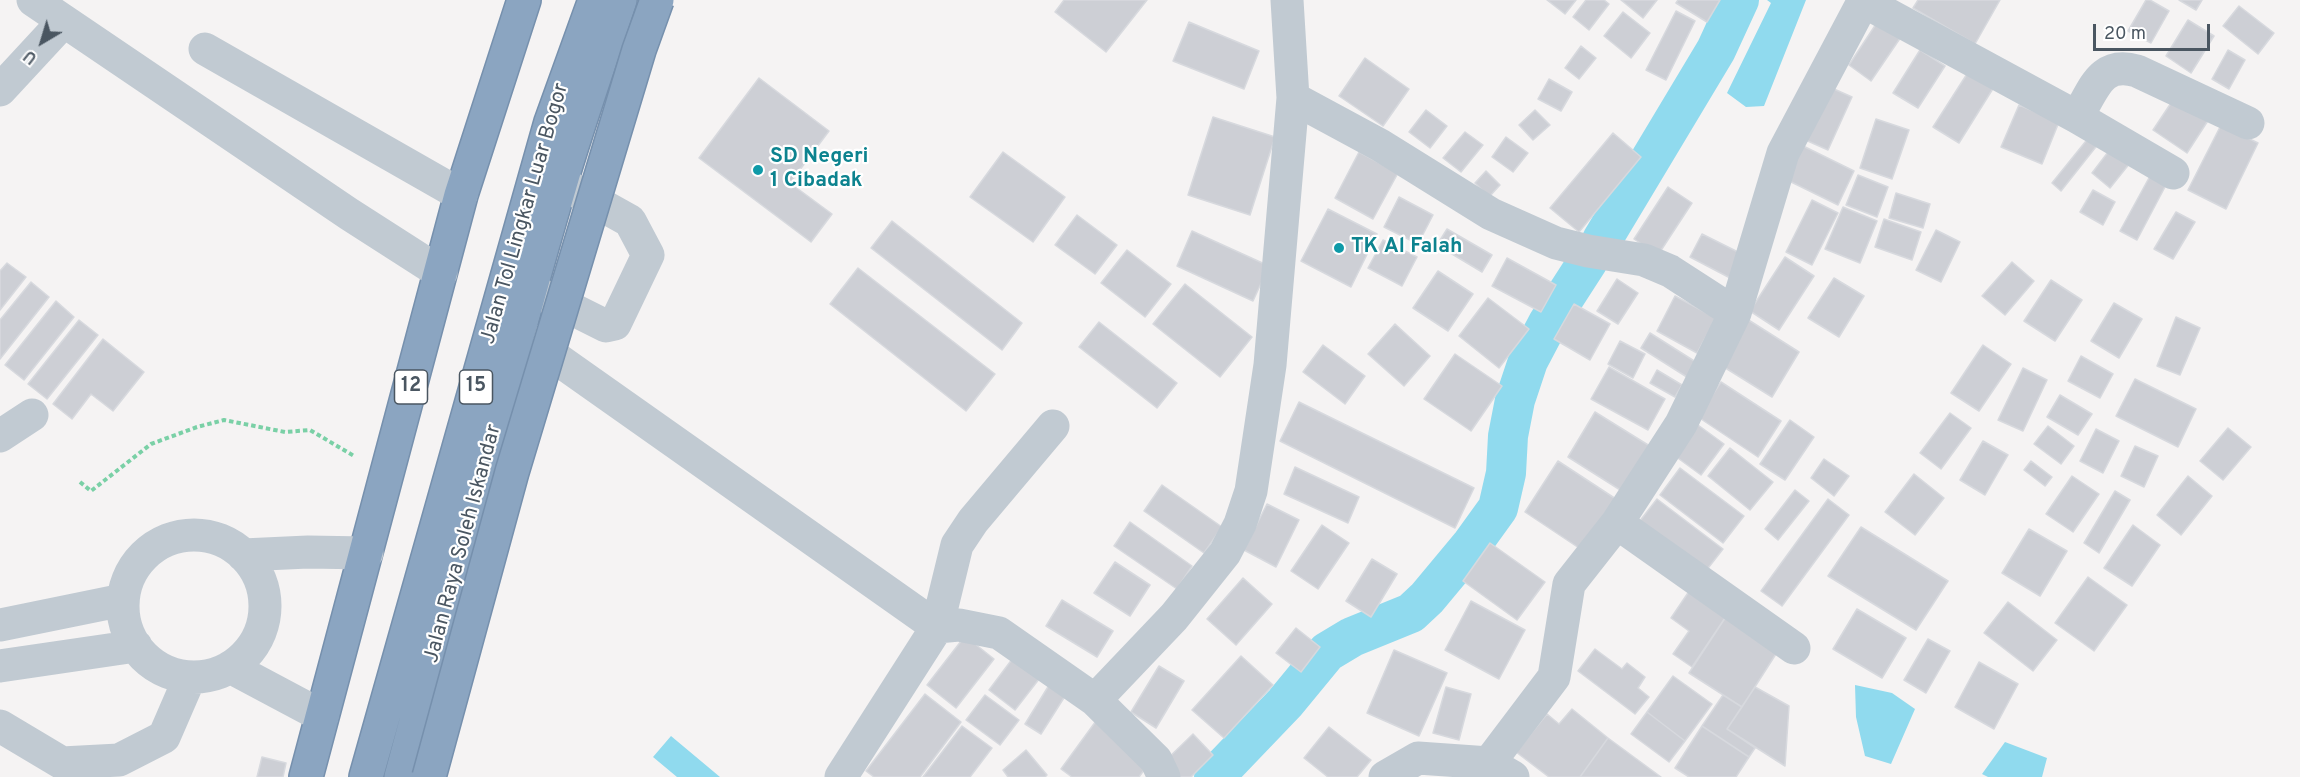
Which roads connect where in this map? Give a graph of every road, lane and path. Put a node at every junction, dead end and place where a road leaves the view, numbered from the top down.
1 (33, 0) edge
2 (524, 0) edge
3 (595, 0) edge
4 (620, 0) edge
5 (657, 0) edge
6 (1287, 0) edge
7 (1864, 0) edge
8 (1871, 0) edge
9 (63, 22) junction
10 (205, 49) dead end
11 (0, 90) edge
12 (1293, 98) junction
13 (2077, 117) junction
14 (2248, 123) dead end
15 (2173, 173) dead end
16 (561, 182) junction
17 (461, 195) junction
18 (441, 273) junction
19 (529, 290) junction
20 (1735, 313) junction
21 (520, 332) junction
22 (32, 415) dead end
23 (1053, 426) dead end
24 (0, 436) edge
25 (356, 457) dead end
26 (80, 482) dead end
27 (1617, 523) junction
28 (367, 553) junction
29 (243, 555) junction
30 (123, 600) junction
31 (0, 624) edge
32 (937, 627) junction
33 (136, 646) junction
34 (1794, 648) dead end
35 (0, 666) edge
36 (230, 667) junction
37 (190, 677) junction
38 (1095, 700) junction
39 (322, 717) junction
40 (0, 726) edge
41 (1501, 770) edge
42 (306, 777) edge
43 (366, 777) edge
44 (400, 777) edge
45 (429, 777) edge
46 (841, 777) edge
47 (1164, 777) edge
48 (1385, 777) edge

1 - 9 street
2 - 17 highway, 12
3 - 43 highway, Jalan Tol Lingkar Luar Bogor / 15
4 - 16 highway, Jalan Raya Soleh Iskandar
5 - 45 highway, bridge
6 - 12 street
7 - 20 street
8 - 13 street
9 - 11 street
9 - 18 street
10 - 17 street
12 - 20 street
12 - 38 street
13 - 14 street
13 - 15 street
16 - 19 highway, Jalan Raya Soleh Iskandar
16 - 19 street
17 - 18 highway, 12
18 - 28 highway, 12
19 - 21 highway, Jalan Raya Soleh Iskandar
20 - 27 street
21 - 32 street
21 - 44 highway, Jalan Raya Soleh Iskandar
22 - 24 street
23 - 32 street
25 - 26 path
27 - 34 street
27 - 41 street
28 - 29 street
28 - 39 highway, 12
29 - 30 street
29 - 36 street
30 - 31 street
30 - 33 street
32 - 38 street
32 - 46 street
33 - 35 street
33 - 37 street
36 - 37 street
36 - 39 street
37 - 40 street
38 - 47 street
39 - 42 highway, 12
41 - 48 street

